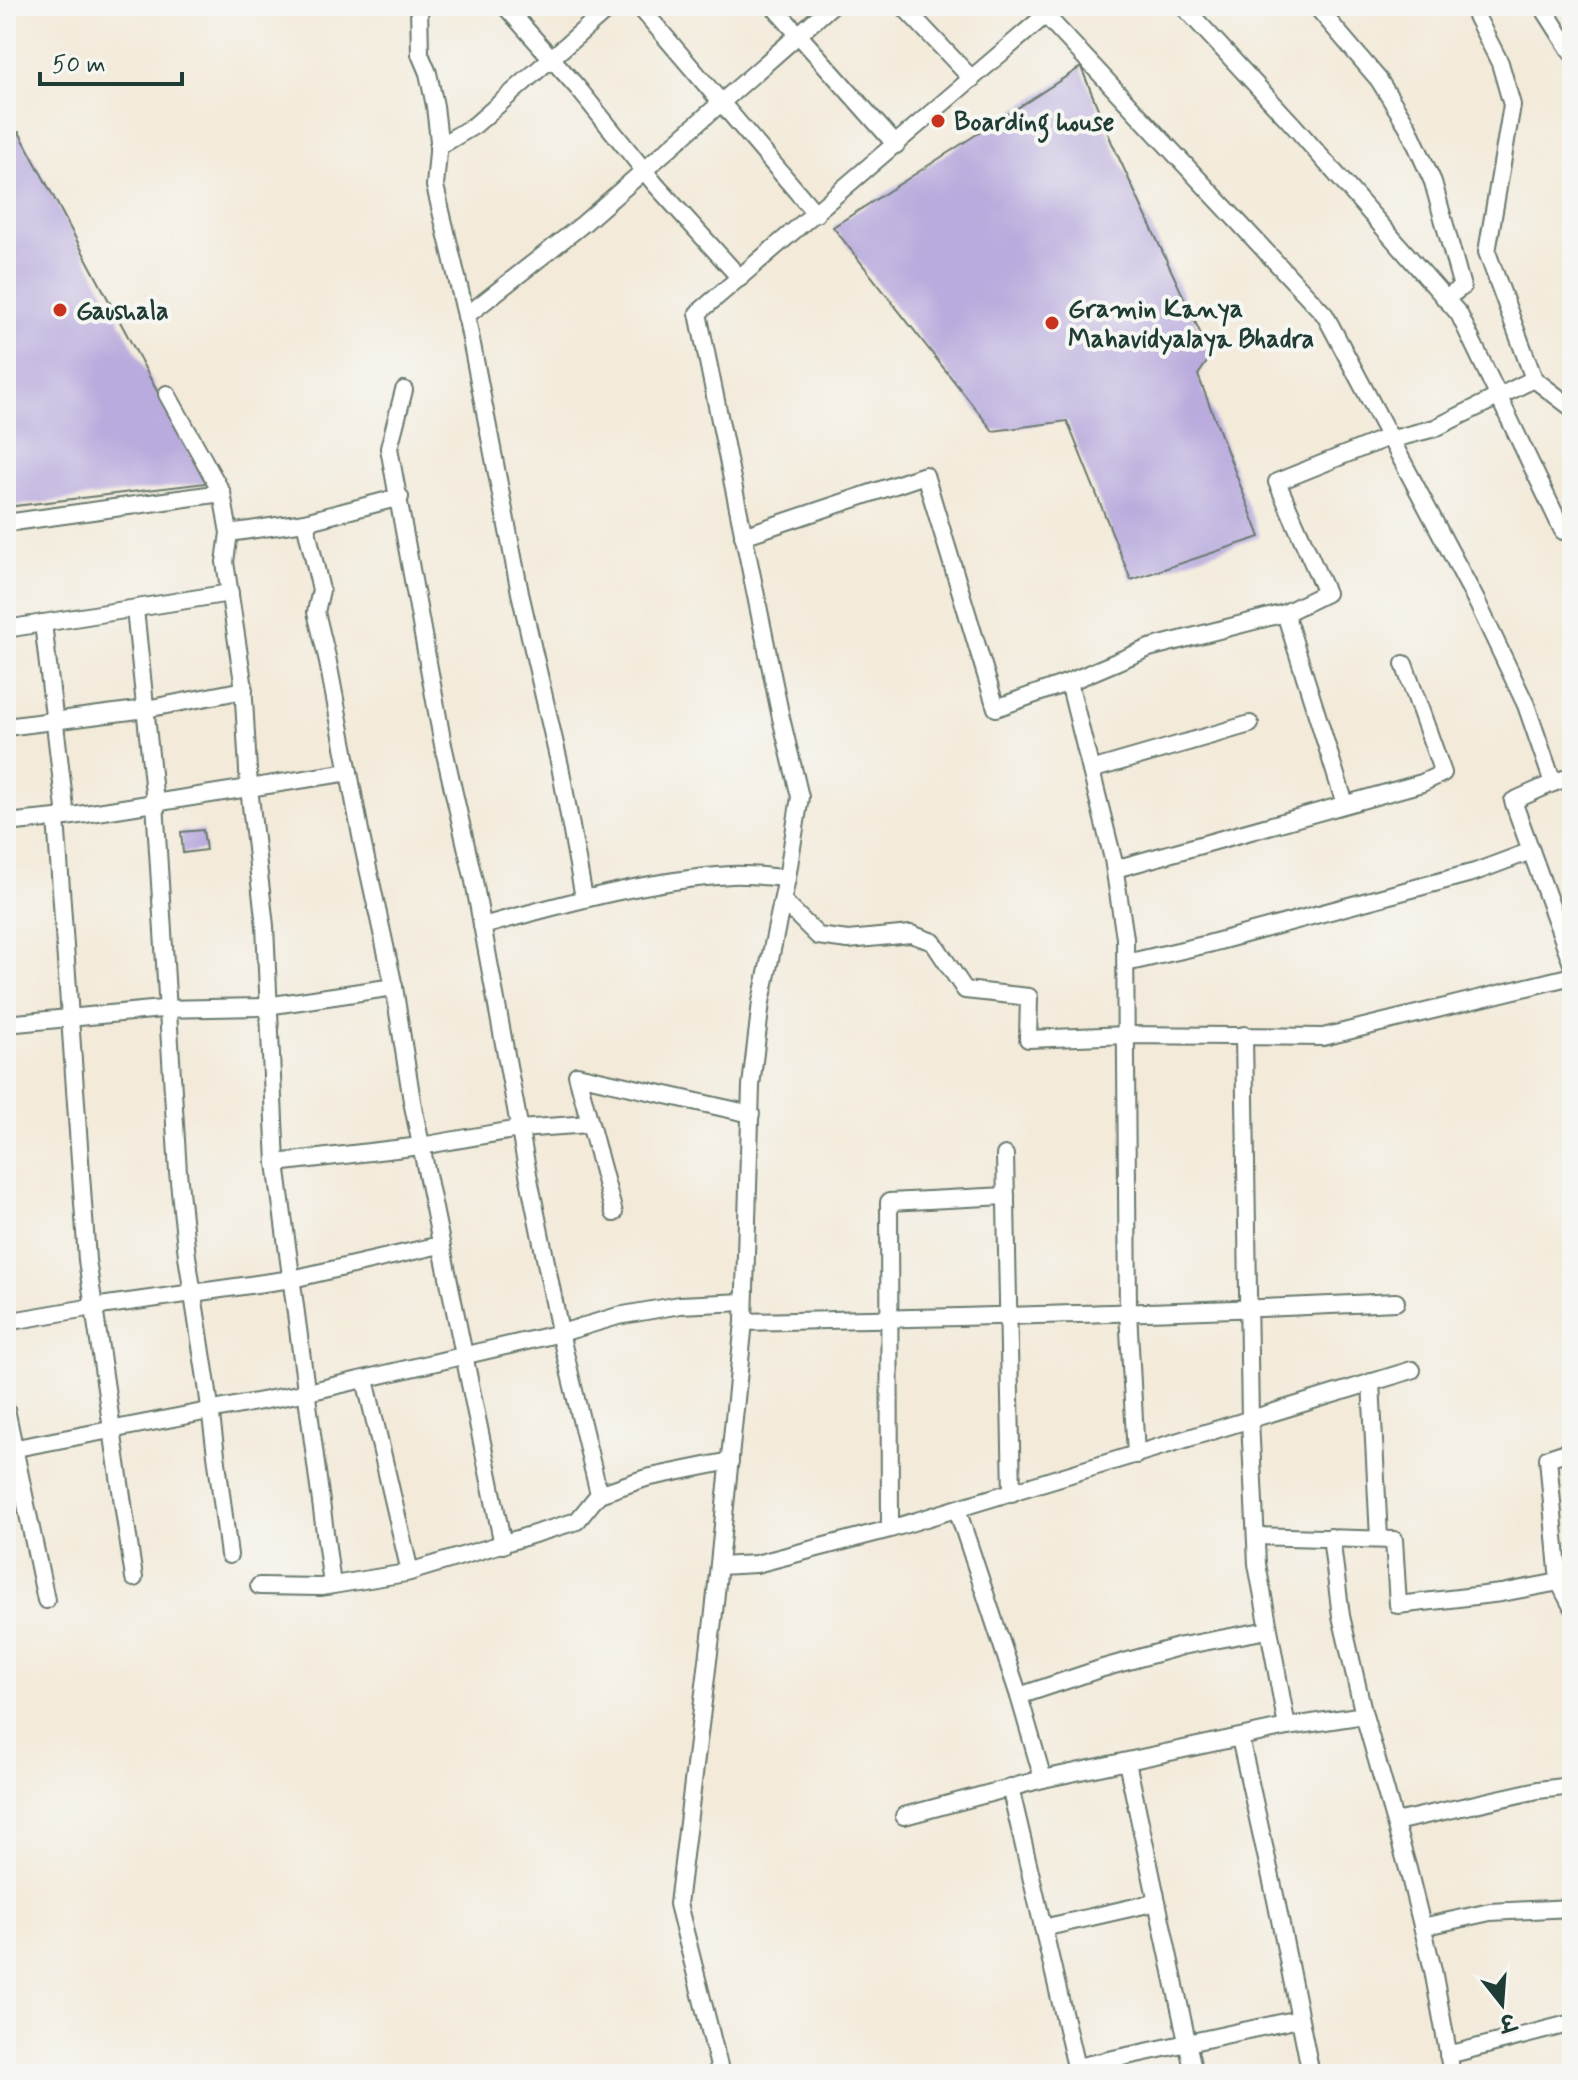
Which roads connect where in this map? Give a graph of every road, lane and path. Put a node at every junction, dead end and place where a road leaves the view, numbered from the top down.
1 (419, 6) edge
2 (505, 6) edge
3 (611, 6) edge
4 (639, 6) edge
5 (773, 6) edge
6 (831, 6) edge
7 (903, 6) edge
8 (1183, 6) edge
9 (1316, 6) edge
10 (1471, 6) edge
11 (1542, 6) edge
12 (1046, 9) edge
13 (797, 33) junction
14 (1572, 53) edge
15 (551, 57) junction
16 (972, 79) junction
17 (720, 103) junction
18 (896, 145) junction
19 (438, 147) junction
20 (643, 170) junction
21 (816, 214) junction
22 (740, 278) junction
23 (1445, 299) junction
24 (466, 316) junction
25 (1534, 379) junction
26 (404, 390) dead end
27 (1563, 393) edge
28 (167, 394) dead end
29 (1497, 396) junction
30 (1572, 408) edge
31 (1392, 437) junction
32 (222, 493) junction
33 (400, 497) junction
34 (305, 522) junction
35 (6, 523) edge
36 (1563, 531) dead end
37 (229, 533) junction
38 (743, 536) junction
39 (230, 593) junction
40 (135, 609) junction
41 (1285, 613) junction
42 (43, 623) junction
43 (6, 629) edge
44 (1404, 664) dead end
45 (1069, 682) junction
46 (244, 690) junction
47 (146, 709) junction
48 (54, 721) junction
49 (1250, 724) dead end
50 (6, 727) edge
51 (1091, 770) junction
52 (349, 772) junction
53 (1572, 776) edge
54 (1553, 783) junction
55 (249, 788) junction
56 (155, 803) junction
57 (1345, 804) junction
58 (61, 818) junction
59 (6, 823) edge
60 (1531, 851) junction
61 (1115, 869) junction
62 (787, 878) junction
63 (584, 898) junction
64 (783, 901) junction
65 (482, 926) junction
66 (1126, 963) junction
67 (1572, 964) edge
68 (1572, 976) edge
69 (394, 987) junction
70 (269, 1006) junction
71 (168, 1009) junction
72 (70, 1018) junction
73 (6, 1024) edge
74 (1127, 1035) junction
75 (1244, 1035) junction
76 (751, 1114) junction
77 (589, 1124) junction
78 (519, 1129) junction
79 (421, 1146) junction
80 (1005, 1155) dead end
81 (276, 1163) junction
82 (1006, 1196) junction
83 (614, 1213) dead end
84 (440, 1245) junction
85 (292, 1279) junction
86 (193, 1292) junction
87 (744, 1302) junction
88 (1396, 1302) dead end
89 (93, 1307) junction
90 (1248, 1309) junction
91 (1128, 1312) junction
92 (1009, 1316) junction
93 (888, 1319) junction
94 (6, 1322) edge
95 (744, 1322) junction
96 (561, 1333) junction
97 (464, 1356) junction
98 (1412, 1370) dead end
99 (365, 1379) junction
100 (1371, 1382) junction
101 (308, 1392) junction
102 (6, 1409) edge
103 (211, 1413) junction
104 (1250, 1420) junction
105 (111, 1431) junction
106 (10, 1450) edge
107 (1572, 1450) edge
108 (1136, 1455) junction
109 (730, 1461) junction
110 (1012, 1493) junction
111 (599, 1494) junction
112 (957, 1509) junction
113 (890, 1529) junction
114 (1256, 1536) junction
115 (1331, 1537) junction
116 (1379, 1538) junction
117 (503, 1545) junction
118 (229, 1555) dead end
119 (719, 1566) junction
120 (410, 1572) junction
121 (134, 1578) dead end
122 (1559, 1582) junction
123 (332, 1585) junction
124 (259, 1586) dead end
125 (46, 1600) dead end
126 (1572, 1607) edge
127 (1268, 1630) junction
128 (1019, 1696) junction
129 (1364, 1715) junction
130 (1287, 1727) junction
131 (1240, 1738) junction
132 (1127, 1762) junction
133 (1043, 1779) junction
134 (1572, 1786) edge
135 (1010, 1787) junction
136 (904, 1816) dead end
137 (1395, 1822) junction
138 (1157, 1902) junction
139 (1572, 1908) edge
140 (1422, 1927) junction
141 (1043, 1928) junction
142 (1299, 2019) junction
143 (1572, 2023) edge
144 (1187, 2044) junction
145 (1448, 2055) junction
146 (721, 2074) edge
147 (1194, 2074) edge
148 (1311, 2074) edge
149 (1452, 2074) edge

1 - 19 street
2 - 15 street
3 - 15 street
4 - 17 street
5 - 13 street
6 - 13 street
7 - 16 street
8 - 23 street
9 - 23 street
10 - 25 street
11 - 14 street
12 - 16 street
12 - 31 street
13 - 17 street
13 - 18 street
15 - 19 street
15 - 20 street
16 - 18 street
17 - 20 street
17 - 21 street
18 - 21 street
19 - 24 street
20 - 22 street
20 - 24 street
21 - 22 street
22 - 38 street
23 - 29 street
24 - 63 street
25 - 27 street
25 - 29 street
26 - 33 street
27 - 30 street
28 - 32 street
29 - 31 street
29 - 36 street
31 - 41 street
31 - 54 street
32 - 35 street
32 - 37 street
33 - 34 street
33 - 65 street
34 - 37 street
34 - 52 street
37 - 39 street
38 - 45 street
38 - 62 street
39 - 40 street
39 - 46 street
40 - 42 street
40 - 47 street
41 - 45 street
41 - 57 street
42 - 43 street
42 - 48 street
44 - 57 street
45 - 51 street
46 - 47 street
46 - 55 street
47 - 48 street
47 - 56 street
48 - 50 street
48 - 58 street
49 - 51 street
51 - 61 street
52 - 55 street
52 - 69 street
53 - 54 street
54 - 60 street
55 - 56 street
55 - 70 street
56 - 58 street
56 - 71 street
57 - 61 street
58 - 59 street
58 - 72 street
60 - 66 street
60 - 67 street
61 - 66 street
62 - 63 street
62 - 64 street
63 - 65 street
64 - 74 street
64 - 76 street
65 - 78 street
66 - 74 street
68 - 75 street
69 - 70 street
69 - 79 street
70 - 71 street
70 - 81 street
71 - 72 street
71 - 86 street
72 - 73 street
72 - 89 street
74 - 75 street
74 - 91 street
75 - 90 street
76 - 77 street
76 - 87 street
77 - 78 street
77 - 83 street
78 - 79 street
78 - 96 street
79 - 81 street
79 - 84 street
80 - 82 street
81 - 85 street
82 - 92 street
82 - 93 street
84 - 85 street
84 - 97 street
85 - 86 street
85 - 101 street
86 - 89 street
86 - 103 street
87 - 95 street
87 - 96 street
88 - 90 street
89 - 94 street
89 - 105 street
90 - 91 street
90 - 104 street
91 - 92 street
91 - 108 street
92 - 93 street
92 - 110 street
93 - 95 street
93 - 113 street
95 - 109 street
96 - 97 street
96 - 111 street
97 - 99 street
97 - 117 street
98 - 100 street
99 - 101 street
99 - 120 street
100 - 104 street
100 - 116 street
101 - 103 street
101 - 123 street
102 - 106 street
103 - 105 street
103 - 118 street
104 - 108 street
104 - 114 street
105 - 106 street
105 - 121 street
106 - 125 street
107 - 122 street
108 - 110 street
109 - 111 street
109 - 119 street
110 - 112 street
111 - 117 street
112 - 113 street
112 - 128 street
113 - 119 street
114 - 115 street
114 - 127 street
115 - 116 street
115 - 129 street
116 - 122 street
117 - 120 street
119 - 146 street
120 - 123 street
122 - 126 street
123 - 124 street
127 - 128 street
127 - 130 street
128 - 133 street
129 - 130 street
129 - 137 street
130 - 131 street
131 - 132 street
131 - 142 street
132 - 133 street
132 - 138 street
133 - 135 street
134 - 137 street
135 - 136 street
135 - 141 street
137 - 140 street
138 - 141 street
138 - 144 street
139 - 140 street
140 - 145 street
141 - 144 street
142 - 144 street
142 - 148 street
143 - 145 street
144 - 147 street
145 - 149 street

